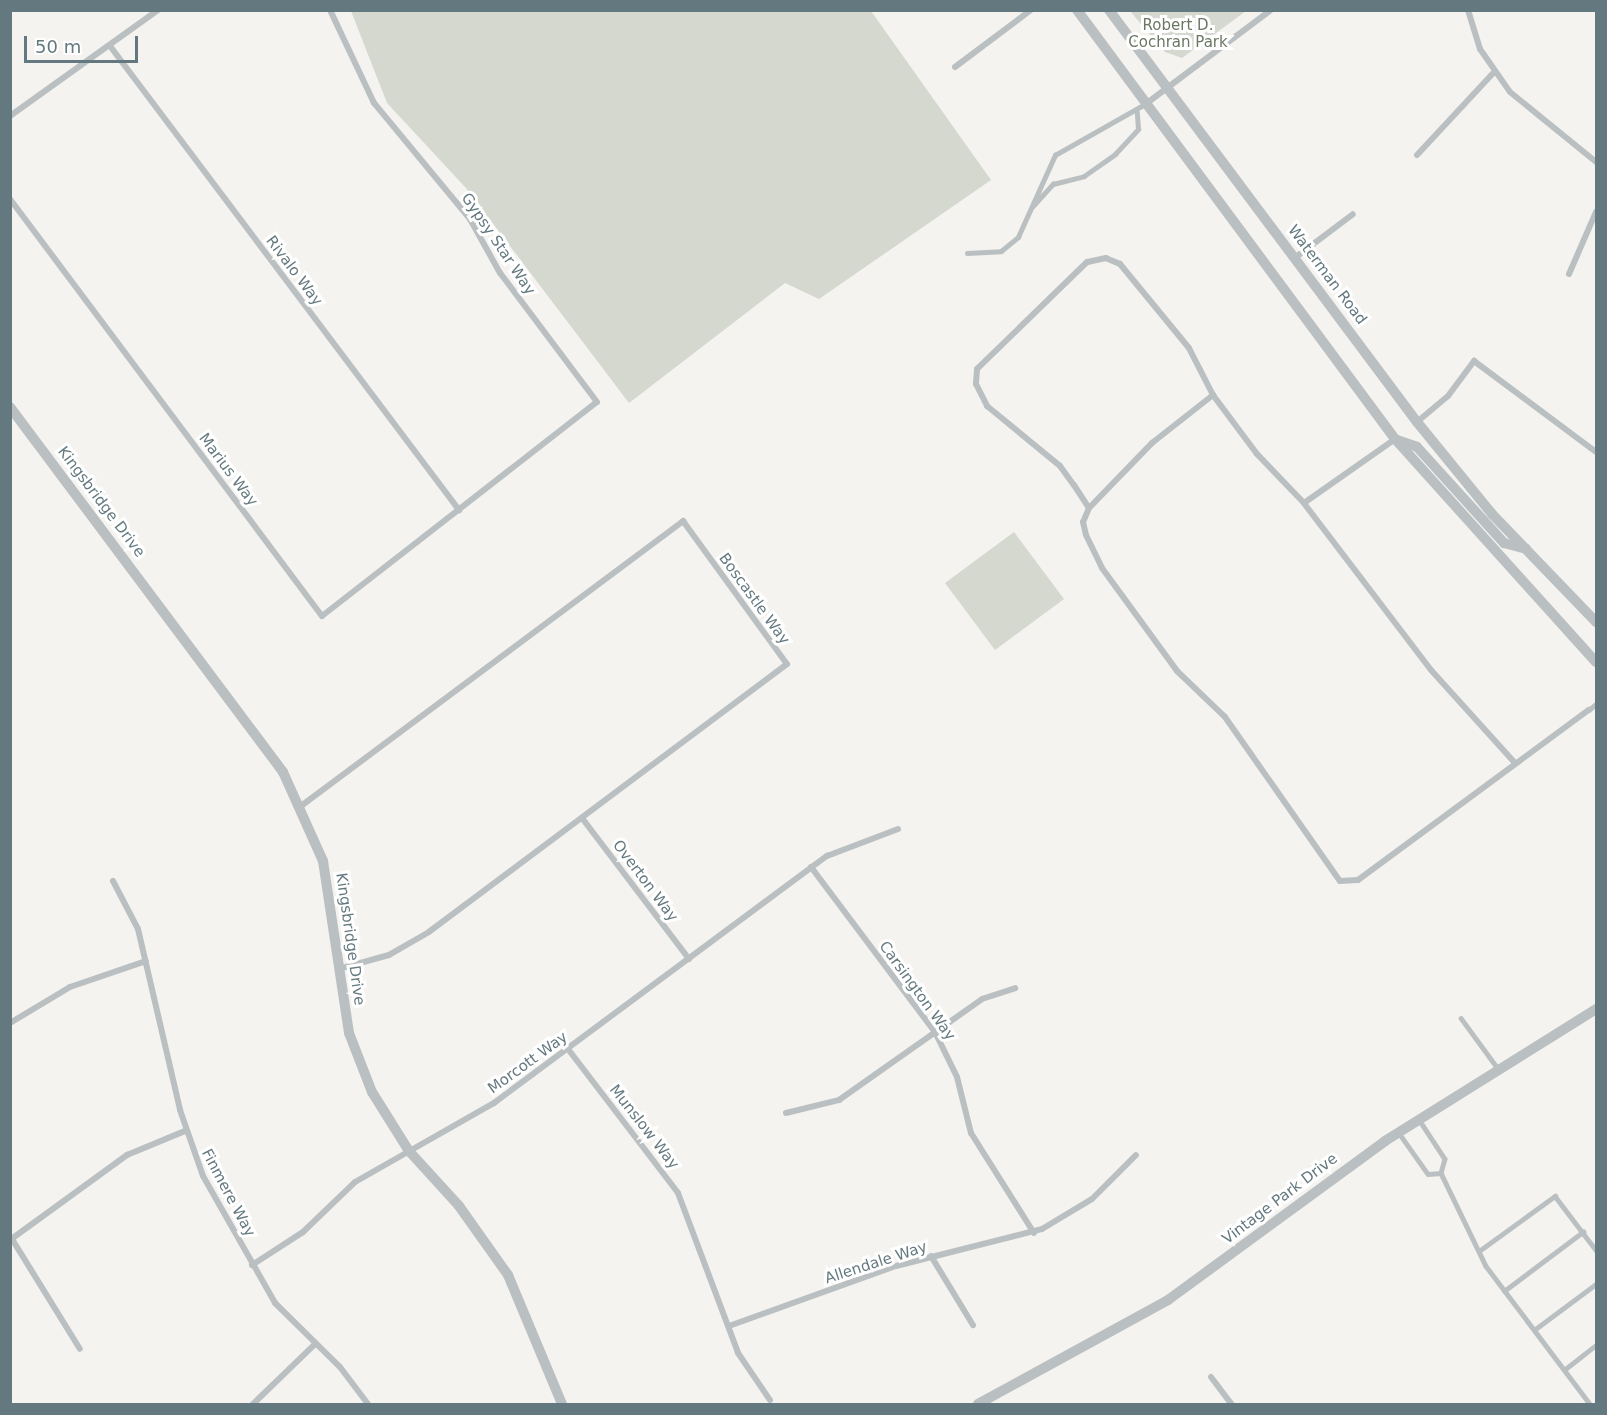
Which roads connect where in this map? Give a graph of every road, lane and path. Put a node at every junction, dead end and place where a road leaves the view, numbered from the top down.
1 (158, 10) edge
2 (330, 10) edge
3 (1031, 10) edge
4 (1077, 10) edge
5 (1109, 10) edge
6 (1271, 10) edge
7 (1468, 10) edge
8 (110, 46) junction
9 (955, 67) dead end
10 (1494, 72) junction
11 (1167, 90) junction
12 (1147, 104) junction
13 (1137, 113) junction
14 (10, 116) edge
15 (1417, 155) dead end
16 (1596, 162) edge
17 (10, 199) edge
18 (1031, 208) junction
19 (1596, 212) edge
20 (1353, 214) dead end
21 (967, 253) dead end
22 (1296, 257) junction
23 (1569, 274) dead end
24 (1213, 395) junction
25 (10, 406) edge
26 (1417, 422) junction
27 (1395, 439) junction
28 (1596, 452) edge
29 (1304, 503) junction
30 (1089, 508) junction
31 (459, 510) junction
32 (1529, 550) junction
33 (1596, 622) edge
34 (1596, 662) edge
35 (1596, 704) edge
36 (1589, 710) joint
37 (1515, 763) junction
38 (301, 806) junction
39 (582, 818) junction
40 (898, 829) dead end
41 (811, 867) junction
42 (113, 881) dead end
43 (689, 959) junction
44 (146, 961) junction
45 (339, 969) junction
46 (1015, 988) dead end
47 (1596, 1009) edge
48 (1461, 1018) dead end
49 (10, 1023) edge
50 (935, 1032) junction
51 (568, 1049) junction
52 (1498, 1070) junction
53 (786, 1113) dead end
54 (1419, 1120) junction
55 (185, 1131) junction
56 (1399, 1132) junction
57 (409, 1151) junction
58 (1136, 1155) dead end
59 (1441, 1173) junction
60 (1583, 1232) junction
61 (1034, 1233) junction
62 (11, 1240) edge
63 (1596, 1250) edge
64 (1479, 1251) junction
65 (931, 1256) junction
66 (252, 1264) junction
67 (1596, 1284) edge
68 (1504, 1291) junction
69 (973, 1325) dead end
70 (729, 1326) junction
71 (1534, 1330) junction
72 (314, 1345) junction
73 (1596, 1345) edge
74 (80, 1349) dead end
75 (1564, 1370) junction
76 (1211, 1377) dead end
77 (770, 1400) dead end
78 (253, 1404) edge
79 (368, 1404) edge
80 (562, 1404) edge
81 (978, 1404) edge
82 (1231, 1404) edge
83 (1590, 1404) edge

1 - 8 street
2 - 31 street, Gypsy Star Way
3 - 9 street
4 - 12 street, Waterman Road
5 - 11 street, Waterman Road
6 - 11 street
7 - 10 street
8 - 14 street
8 - 31 street, Rivalo Way
10 - 15 street
10 - 16 street
11 - 12 street
11 - 22 street, Waterman Road
12 - 13 lane
12 - 27 street, Waterman Road
13 - 18 lane
13 - 18 lane
17 - 31 street, Marius Way
18 - 21 lane
19 - 23 street
20 - 22 street
22 - 26 street, Waterman Road
24 - 29 street
24 - 30 street
24 - 30 street
25 - 38 street, Kingsbridge Drive
26 - 28 street
26 - 32 street, Waterman Road
27 - 29 street
27 - 32 street, Waterman Road
27 - 34 street, Waterman Road
29 - 37 street
30 - 37 street
32 - 33 street, Waterman Road
35 - 36 lane
36 - 37 street
38 - 39 street, Boscastle Way
38 - 45 street, Kingsbridge Drive
39 - 43 street, Overton Way
39 - 45 street, Boscastle Way
40 - 41 street, Morcott Way
41 - 43 street, Morcott Way
41 - 50 street, Carsington Way
42 - 44 street, Finmere Way
43 - 51 street, Morcott Way
44 - 49 street
44 - 55 street, Finmere Way
45 - 57 street, Kingsbridge Drive
46 - 50 street
47 - 52 street, Vintage Park Drive
48 - 52 lane
50 - 53 street
50 - 61 street, Carsington Way
51 - 57 street, Morcott Way
51 - 70 street, Munslow Way
52 - 54 street, Vintage Park Drive
54 - 56 street, Vintage Park Drive
54 - 59 lane
55 - 62 street
55 - 66 street, Finmere Way
56 - 59 lane
56 - 81 street, Vintage Park Drive
57 - 66 street, Morcott Way
57 - 80 street, Kingsbridge Drive
58 - 61 street, Allendale Way
59 - 64 lane
60 - 63 lane
60 - 64 lane
60 - 68 lane
61 - 65 street, Allendale Way
62 - 74 street
64 - 68 lane
65 - 69 street
65 - 70 street, Allendale Way
66 - 72 street, Finmere Way
67 - 71 lane
68 - 71 lane
70 - 77 street, Munslow Way
71 - 75 lane
72 - 78 street
72 - 79 street, Finmere Way
73 - 75 lane
75 - 83 lane
76 - 82 street

